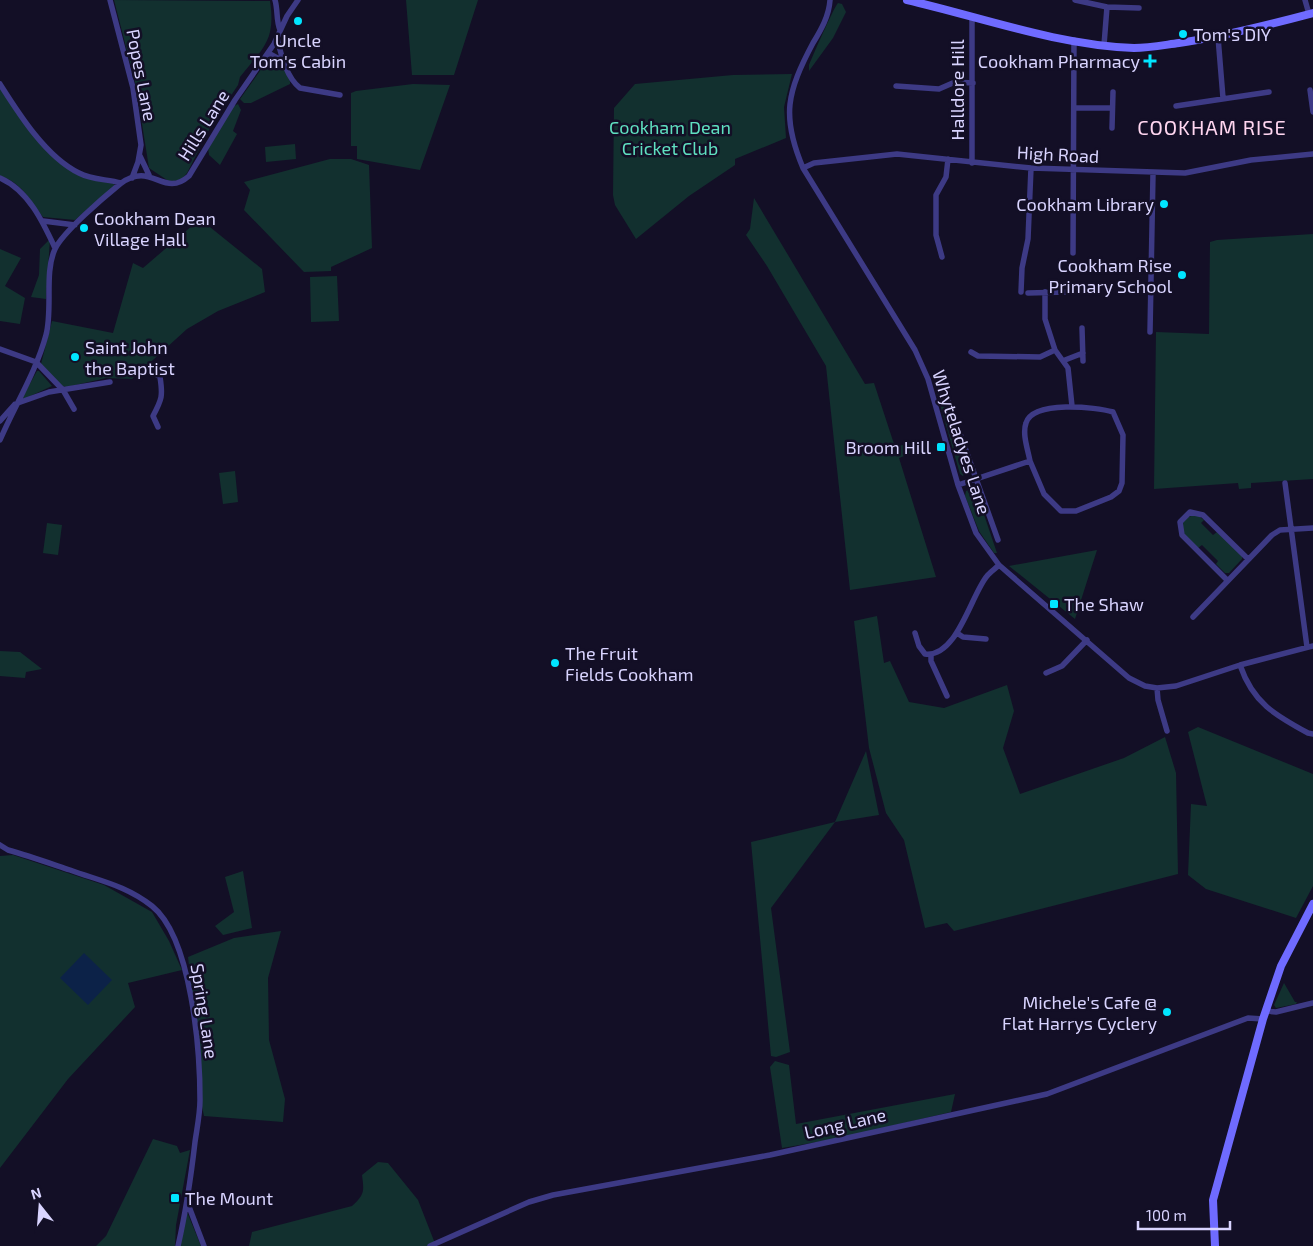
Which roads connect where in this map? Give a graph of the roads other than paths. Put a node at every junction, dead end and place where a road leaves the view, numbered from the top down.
1 (110, 0) edge
2 (275, 0) edge
3 (298, 0) edge
4 (830, 0) edge
5 (906, 0) edge
6 (1075, 0) edge
7 (1304, 0) edge
8 (1107, 7) junction
9 (1139, 8) dead end
10 (1311, 13) edge
11 (972, 18) junction
12 (280, 30) junction
13 (1218, 37) junction
14 (277, 38) junction
15 (1074, 40) junction
16 (1104, 46) junction
17 (268, 53) junction
18 (284, 61) junction
19 (973, 82) junction
20 (0, 84) edge
21 (896, 86) dead end
22 (1310, 90) dead end
23 (1112, 92) dead end
24 (1265, 94) dead end
25 (340, 95) dead end
26 (1223, 98) junction
27 (1179, 104) dead end
28 (1075, 108) junction
29 (1112, 108) junction
30 (1313, 112) edge
31 (1112, 128) dead end
32 (1313, 154) edge
33 (140, 156) junction
34 (948, 159) junction
35 (972, 163) junction
36 (803, 168) junction
37 (1031, 168) junction
38 (1075, 170) junction
39 (1153, 174) junction
40 (150, 175) junction
41 (0, 178) edge
42 (132, 178) junction
43 (121, 183) junction
44 (43, 221) junction
45 (75, 225) junction
46 (55, 248) junction
47 (1073, 253) dead end
48 (942, 257) dead end
49 (1021, 292) dead end
50 (1045, 292) junction
51 (1066, 292) dead end
52 (1028, 293) dead end
53 (1082, 328) dead end
54 (1150, 332) dead end
55 (0, 349) edge
56 (1056, 350) junction
57 (971, 352) dead end
58 (1083, 353) junction
59 (1065, 360) junction
60 (1083, 361) dead end
61 (36, 362) junction
62 (149, 370) dead end
63 (110, 382) dead end
64 (944, 389) dead end
65 (63, 390) junction
66 (15, 404) junction
67 (1072, 406) junction
68 (74, 409) dead end
69 (0, 421) edge
70 (158, 427) dead end
71 (0, 440) edge
72 (1030, 461) junction
73 (977, 479) junction
74 (1285, 483) dead end
75 (958, 485) junction
76 (1313, 528) edge
77 (1290, 529) junction
78 (998, 540) dead end
79 (1247, 558) junction
80 (999, 565) junction
81 (1227, 580) junction
82 (1193, 617) dead end
83 (915, 633) dead end
84 (957, 633) junction
85 (986, 639) dead end
86 (1087, 640) junction
87 (1310, 646) edge
88 (931, 654) junction
89 (1240, 665) junction
90 (1046, 673) dead end
91 (1158, 688) junction
92 (947, 696) dead end
93 (1167, 731) dead end
94 (1313, 734) edge
95 (0, 845) edge
96 (1313, 904) edge
97 (1313, 1003) edge
98 (1264, 1015) junction
99 (188, 1204) junction
100 (178, 1246) edge
101 (204, 1246) edge
102 (430, 1246) edge
103 (1215, 1246) edge

1 - 33 street, Popes Lane
2 - 12 street
3 - 12 street, Hills Lane
4 - 36 street, Whyteladyes Lane
5 - 11 street
6 - 8 street
7 - 10 street
8 - 9 street
8 - 16 street
10 - 13 street
11 - 15 street
11 - 19 street, Halldore Hill
12 - 14 street, Hills Lane
13 - 16 street
13 - 26 street
14 - 17 street, Hills Lane
14 - 18 street
15 - 16 street
15 - 28 street
17 - 18 street
17 - 40 street, Hills Lane
18 - 25 street
19 - 21 street
19 - 35 street, Halldore Hill
20 - 43 street
22 - 30 street
23 - 29 street
24 - 26 street
26 - 27 street
28 - 29 street
28 - 38 street
29 - 31 street
32 - 39 street, High Road
33 - 40 street, Popes Lane
33 - 42 street, Popes Lane
34 - 35 street, High Road
34 - 36 street, High Road
34 - 48 street
35 - 37 street, High Road
36 - 75 street, Whyteladyes Lane
37 - 38 street, High Road
37 - 49 street
38 - 39 street, High Road
38 - 47 street
39 - 54 street
40 - 42 street
41 - 44 street
42 - 43 street
43 - 45 street
44 - 45 street
44 - 46 street
45 - 46 street
46 - 61 street
50 - 51 street
50 - 52 street
50 - 56 street
53 - 58 street
55 - 61 street
56 - 57 street
56 - 59 street
58 - 59 street
58 - 60 street
59 - 67 street
61 - 65 street
61 - 66 street
62 - 70 street
63 - 65 street
64 - 73 street
65 - 66 street
65 - 68 street
66 - 69 street
66 - 71 street
67 - 72 street
67 - 72 street
72 - 73 street
73 - 75 street
73 - 78 street
74 - 77 street
75 - 80 street, Whyteladyes Lane
76 - 77 street
77 - 79 street
77 - 87 street
79 - 81 street
79 - 81 street
80 - 84 street
80 - 86 street, Whyteladyes Lane
81 - 82 street
83 - 88 street
84 - 85 street
84 - 88 street
86 - 90 street
86 - 91 street, Whyteladyes Lane
87 - 89 street, Whyteladyes Lane
88 - 92 street
89 - 91 street, Whyteladyes Lane
89 - 94 street
91 - 93 street
95 - 99 street, Spring Lane
96 - 98 street
97 - 98 street, Long Lane
98 - 102 street, Long Lane
98 - 103 street
99 - 100 street, Spring Lane
99 - 101 street, Spring Lane

